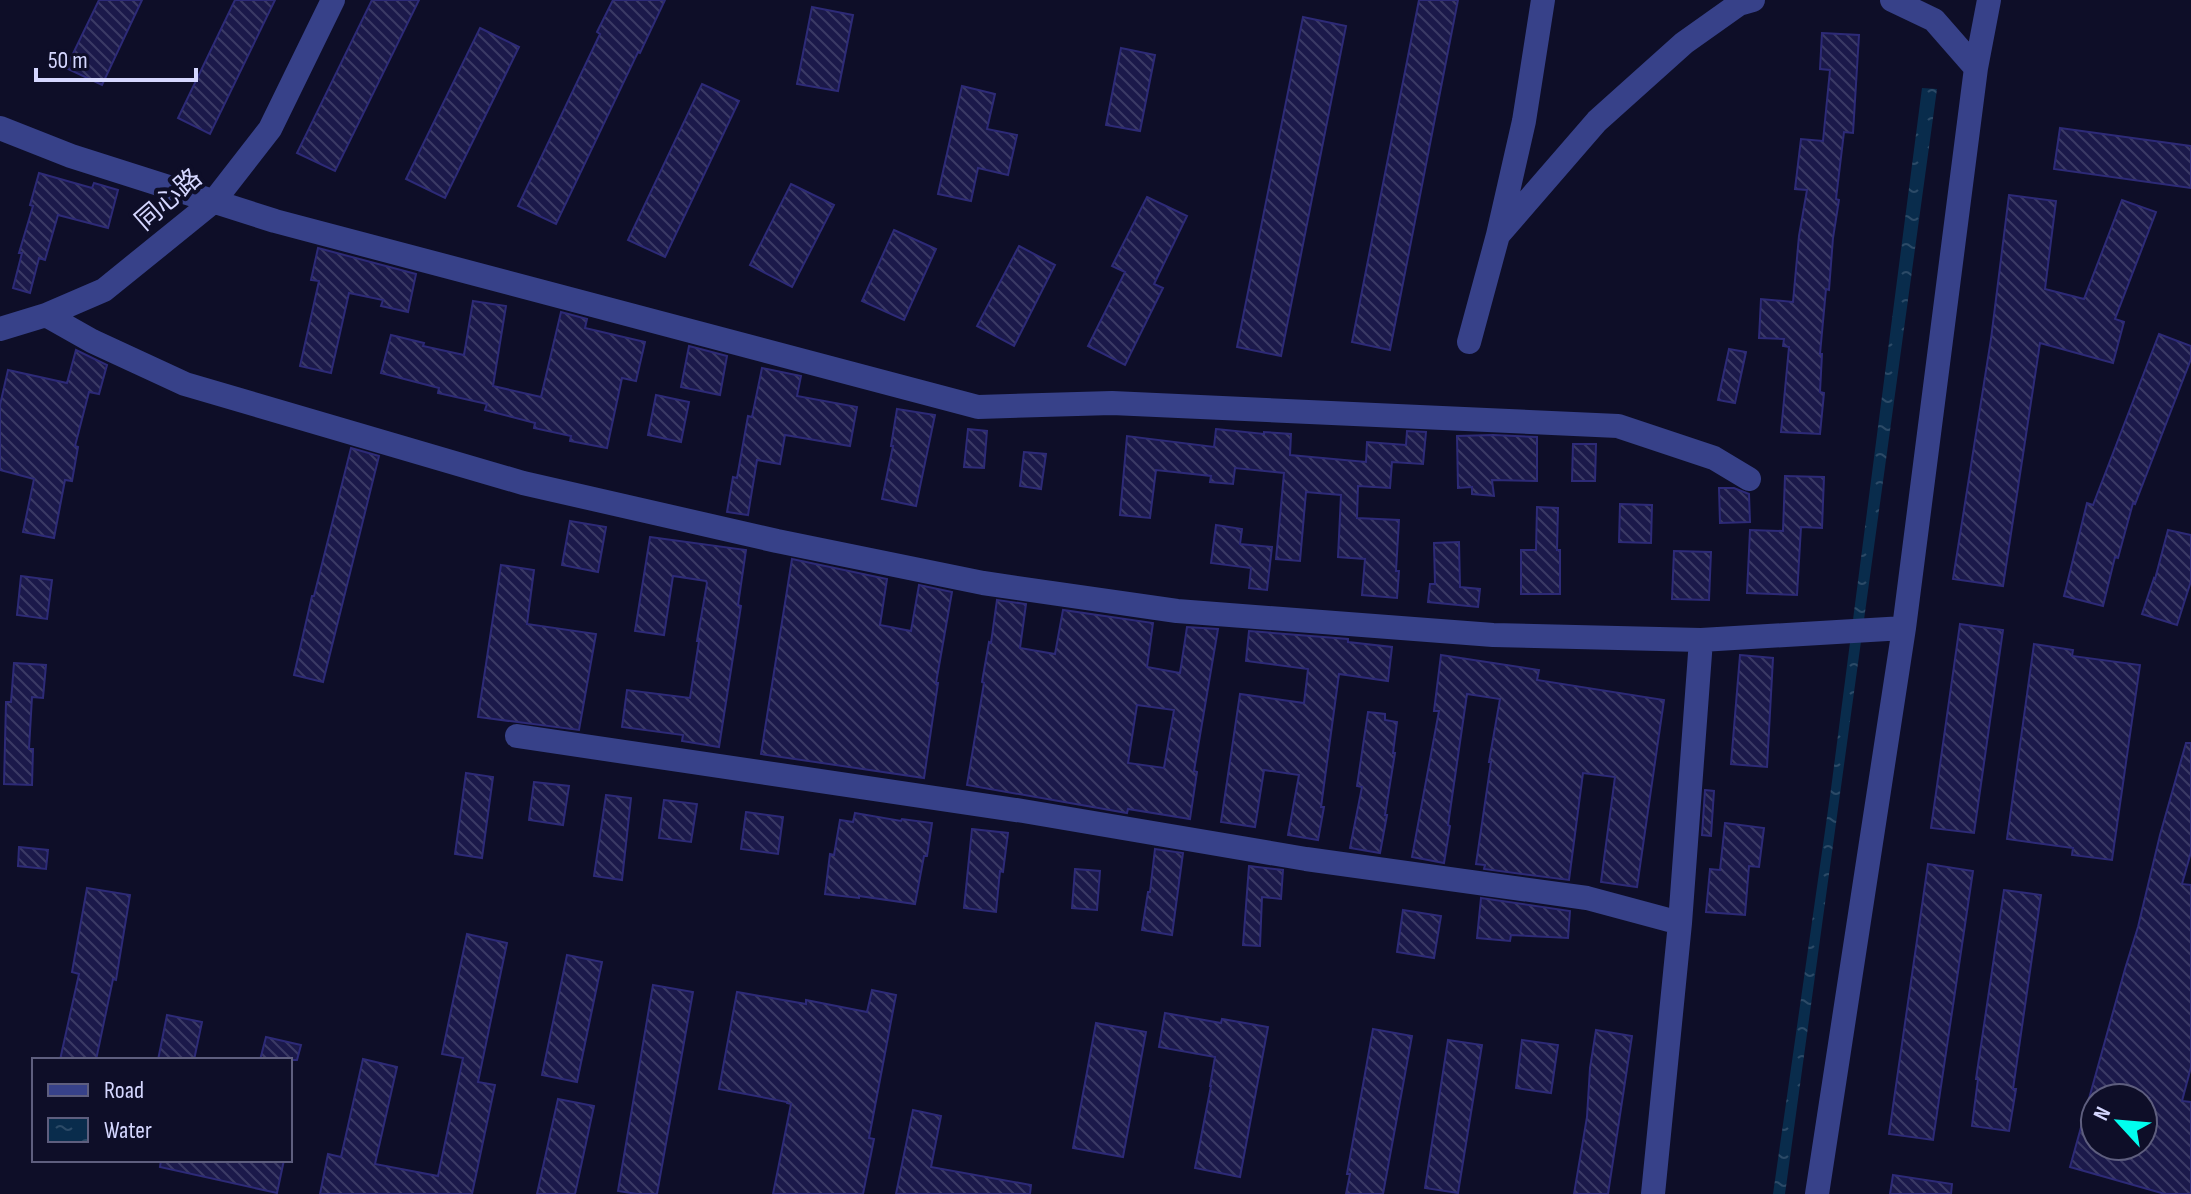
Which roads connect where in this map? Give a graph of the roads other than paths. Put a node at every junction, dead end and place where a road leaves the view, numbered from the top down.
1 (333, 0) edge
2 (1543, 0) edge
3 (1753, 0) edge
4 (1892, 0) edge
5 (1989, 0) edge
6 (1976, 68) junction
7 (0, 128) edge
8 (214, 201) junction
9 (1498, 235) junction
10 (46, 315) junction
11 (0, 329) edge
12 (1469, 342) dead end
13 (1749, 479) dead end
14 (1897, 628) junction
15 (1701, 640) junction
16 (517, 736) dead end
17 (1680, 923) junction
18 (1653, 1194) edge
19 (1817, 1194) edge

1 - 8 street, 同心路
2 - 9 street
3 - 9 street
4 - 6 street
5 - 6 street
6 - 14 street
7 - 8 street
8 - 10 street, 同心路
8 - 13 street
9 - 12 street
10 - 11 street, 同心路
10 - 15 street
14 - 15 street
14 - 19 street
15 - 17 street
16 - 17 street
17 - 18 street

